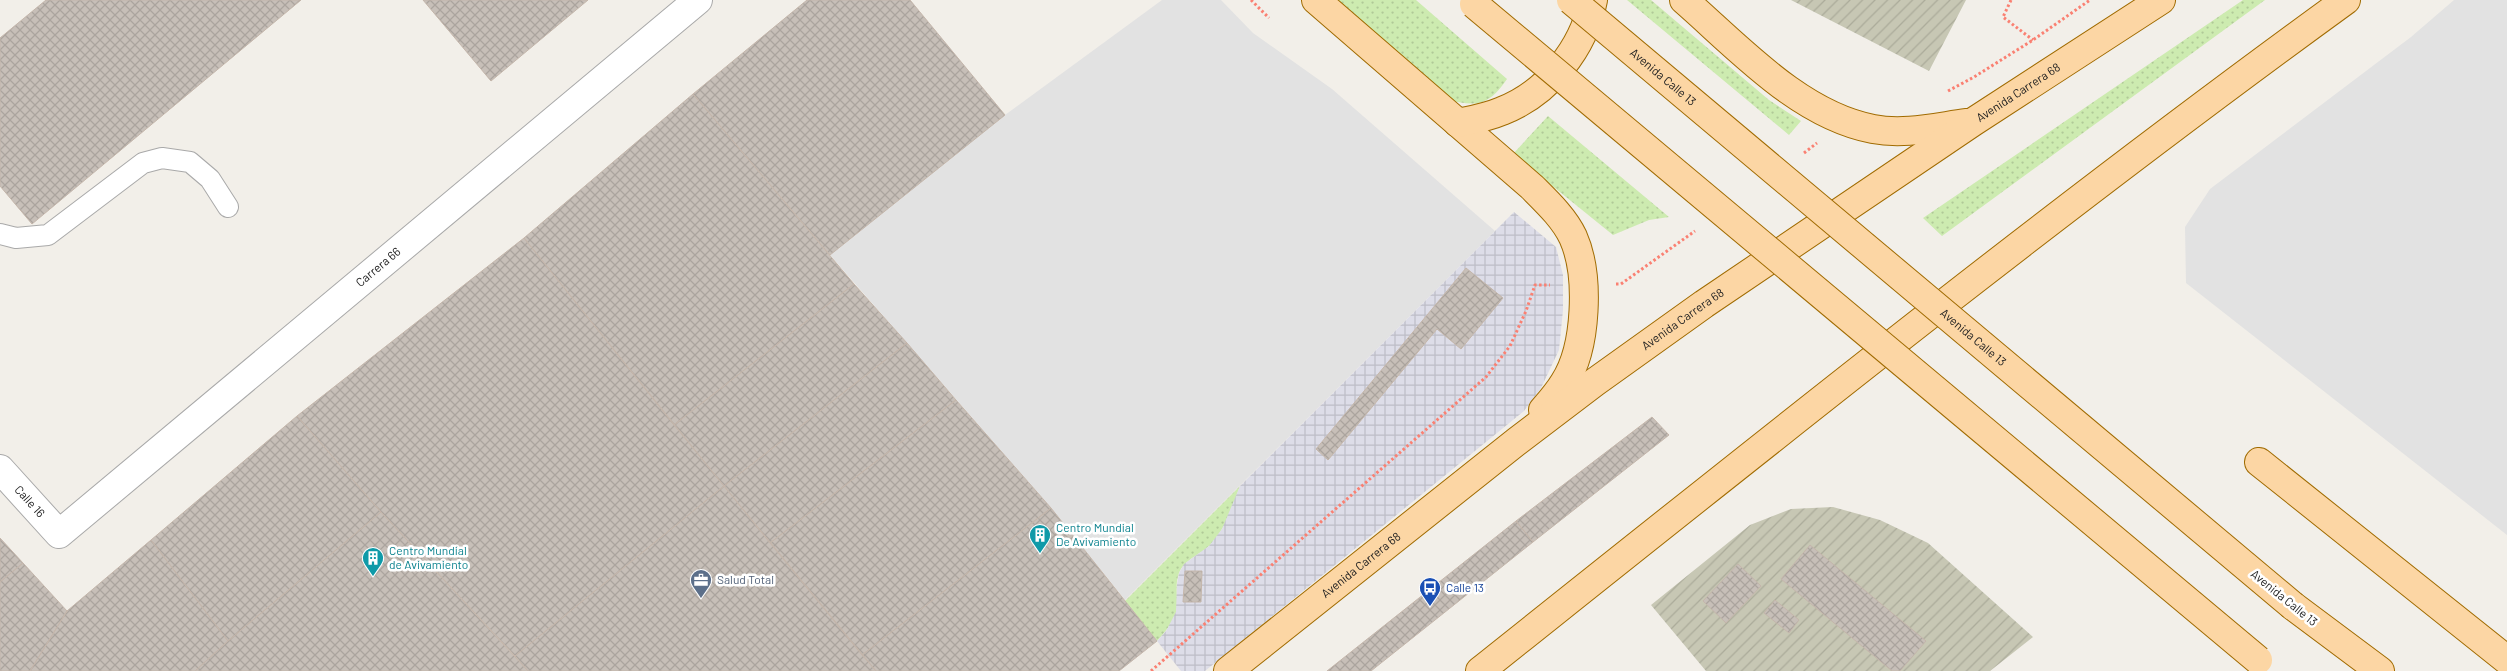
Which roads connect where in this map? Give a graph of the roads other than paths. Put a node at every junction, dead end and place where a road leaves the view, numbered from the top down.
1 (698, 0) edge
2 (1316, 0) edge
3 (1571, 0) edge
4 (1593, 0) edge
5 (1684, 0) edge
6 (2161, 0) edge
7 (2346, 0) edge
8 (1472, 2) edge
9 (1973, 122) junction
10 (1458, 123) junction
11 (228, 207) dead end
12 (0, 234) edge
13 (1516, 442) junction
14 (2259, 462) dead end
15 (0, 469) edge
16 (59, 534) joint
17 (2507, 660) edge
18 (2264, 666) edge
19 (1228, 671) edge
20 (1480, 671) edge
21 (2380, 671) edge

1 - 16 street, Carrera 66
2 - 10 main road
3 - 21 main road, Avenida Calle 13, bridge
4 - 10 main road
5 - 9 main road
6 - 9 main road, Avenida Carrera 68
7 - 20 main road
8 - 18 main road, bridge
9 - 13 main road, Avenida Carrera 68
10 - 13 main road
11 - 12 lane
13 - 19 main road, Avenida Carrera 68
14 - 17 main road
15 - 16 street, Calle 16

